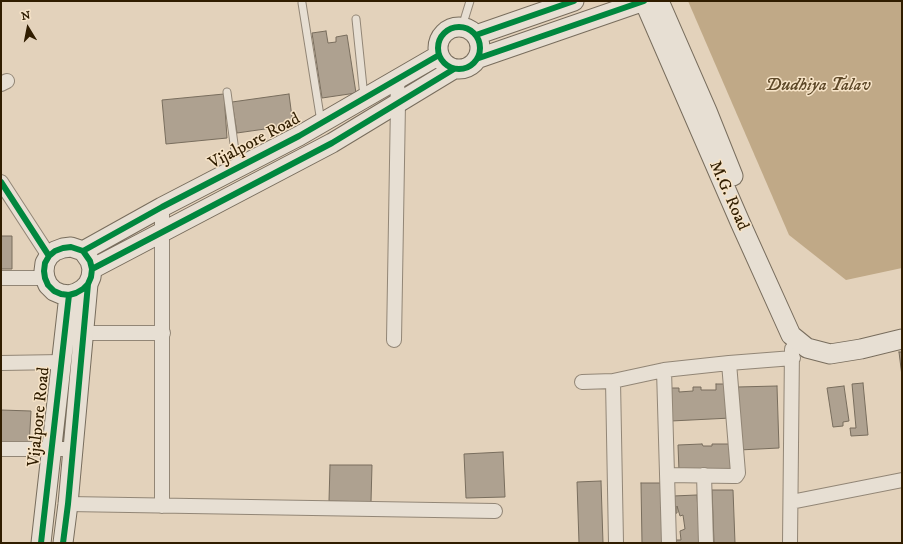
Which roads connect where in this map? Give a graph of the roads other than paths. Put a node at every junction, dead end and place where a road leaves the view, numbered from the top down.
1 (470, 1) edge
2 (574, 1) edge
3 (644, 1) edge
4 (659, 1) edge
5 (302, 3) dead end
6 (356, 19) dead end
7 (469, 31) junction
8 (439, 55) junction
9 (479, 58) junction
10 (454, 69) junction
11 (397, 80) junction
12 (227, 92) dead end
13 (364, 99) junction
14 (398, 103) junction
15 (321, 123) junction
16 (238, 168) junction
17 (1, 182) edge
18 (1, 200) edge
19 (162, 207) junction
20 (30, 226) junction
21 (162, 231) junction
22 (83, 251) junction
23 (49, 256) junction
24 (90, 276) junction
25 (1, 278) edge
26 (45, 278) junction
27 (69, 295) junction
28 (84, 333) junction
29 (163, 333) junction
30 (791, 335) junction
31 (902, 339) edge
32 (394, 340) dead end
33 (845, 352) junction
34 (793, 358) junction
35 (61, 362) junction
36 (1, 363) edge
37 (729, 363) junction
38 (664, 370) junction
39 (613, 381) junction
40 (582, 382) dead end
41 (1, 448) edge
42 (51, 448) junction
43 (73, 449) junction
44 (668, 474) junction
45 (704, 475) junction
46 (902, 480) edge
47 (791, 502) junction
48 (68, 504) junction
49 (162, 506) junction
50 (495, 511) dead end
51 (41, 543) edge
52 (63, 543) edge
53 (616, 543) edge
54 (669, 543) edge
55 (706, 543) edge
56 (790, 543) edge

1 - 7 lane
2 - 7 main road
3 - 9 main road, Vijalpore Road
3 - 30 main road, M.G. Road
4 - 33 main road
5 - 15 lane
6 - 13 lane
7 - 8 main road
7 - 9 main road
8 - 10 main road
8 - 11 main road, Vijalpore Road
9 - 10 main road, Vijalpore Road
10 - 14 main road, Vijalpore Road
11 - 13 main road, Vijalpore Road
11 - 14 street
12 - 16 lane
13 - 15 main road, Vijalpore Road
14 - 21 main road, Vijalpore Road
14 - 32 street
15 - 16 main road, Vijalpore Road
16 - 19 main road, Vijalpore Road
17 - 20 street
18 - 20 street
19 - 21 street
19 - 22 main road, Vijalpore Road
20 - 23 street
21 - 24 main road, Vijalpore Road
21 - 29 street
22 - 23 main road
22 - 24 main road
23 - 26 main road
24 - 27 main road
24 - 28 main road, Vijalpore Road
25 - 26 street
26 - 27 main road
27 - 35 main road, Vijalpore Road
28 - 29 street
28 - 43 main road, Vijalpore Road
29 - 49 street
30 - 33 main road, M.G. Road
30 - 34 street
31 - 33 main road, M.G. Road
34 - 37 street
34 - 47 street
35 - 36 street
35 - 42 main road, Vijalpore Road
37 - 38 street
37 - 45 street
38 - 39 street
38 - 44 street
39 - 40 street
39 - 53 street
41 - 42 street
42 - 43 street
42 - 51 main road, Vijalpore Road
43 - 48 main road, Vijalpore Road
44 - 45 street
44 - 54 street
45 - 55 street
46 - 47 street
47 - 56 street
48 - 49 street
48 - 52 main road, Vijalpore Road
49 - 50 street

